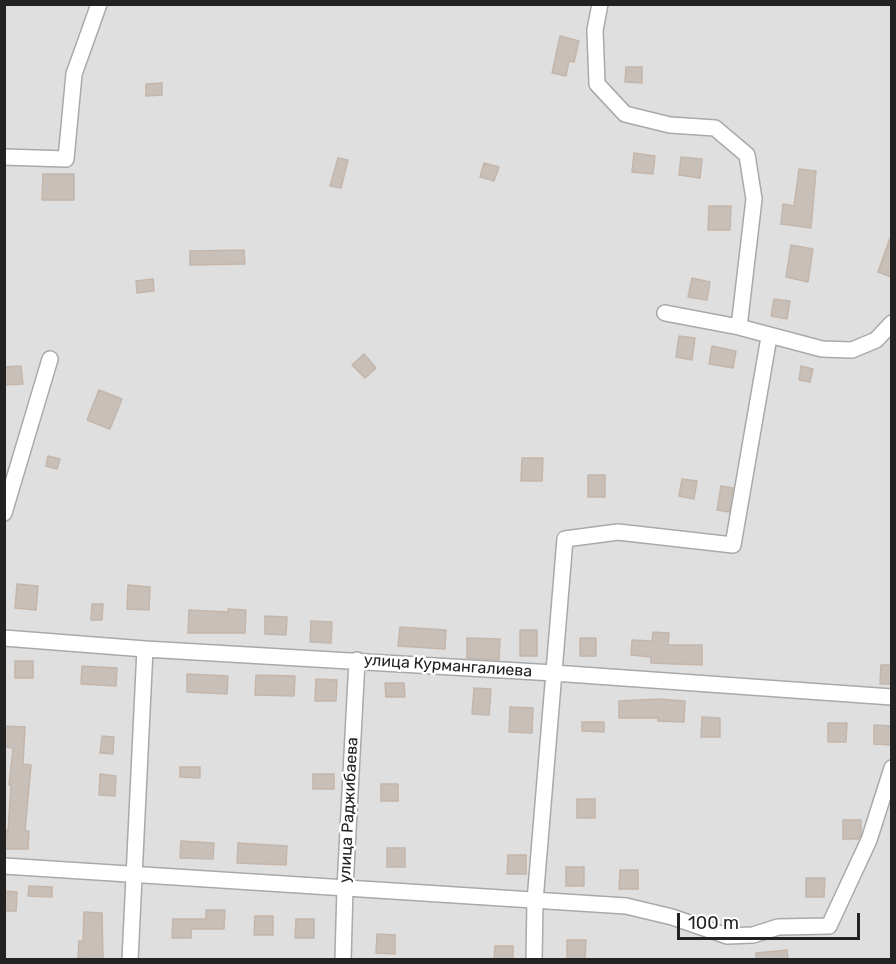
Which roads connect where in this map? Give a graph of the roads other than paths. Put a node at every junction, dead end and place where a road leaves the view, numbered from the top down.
1 (99, 4) edge
2 (600, 4) edge
3 (4, 157) edge
4 (665, 313) dead end
5 (891, 322) edge
6 (739, 327) junction
7 (769, 336) junction
8 (50, 359) dead end
9 (4, 513) edge
10 (4, 638) edge
11 (146, 648) junction
12 (357, 660) junction
13 (554, 673) junction
14 (891, 698) edge
15 (891, 768) edge
16 (4, 866) edge
17 (135, 874) junction
18 (345, 888) junction
19 (535, 901) junction
20 (130, 960) edge
21 (343, 960) edge
22 (534, 960) edge

1 - 3 street
2 - 6 street
4 - 6 street
5 - 7 street
6 - 7 street
7 - 13 street
8 - 9 street
10 - 11 street, улица Курмангалиева
11 - 12 street, улица Курмангалиева
11 - 17 street
12 - 13 street, улица Курмангалиева
12 - 18 street, улица Раджибаева
13 - 14 street, улица Курмангалиева
13 - 19 street
15 - 19 street
16 - 17 street
17 - 18 street
17 - 20 street
18 - 19 street
18 - 21 street, улица Раджибаева
19 - 22 street

